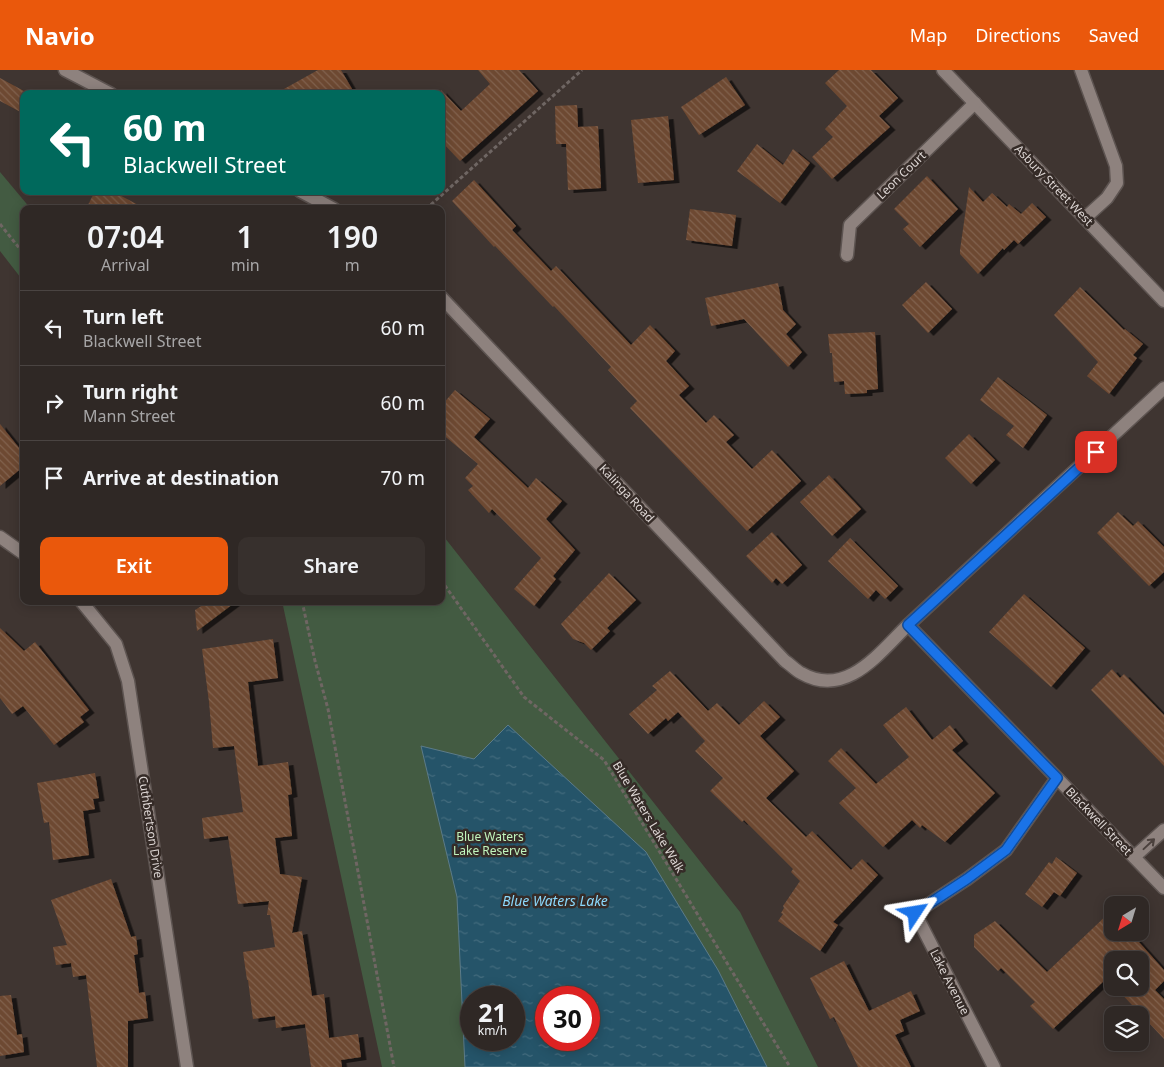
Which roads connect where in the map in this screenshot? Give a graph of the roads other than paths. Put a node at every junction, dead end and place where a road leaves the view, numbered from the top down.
1 (65, 70) edge
2 (943, 70) edge
3 (1081, 70) edge
4 (103, 90) edge
5 (975, 103) junction
6 (308, 195) edge
7 (326, 205) edge
8 (1086, 218) junction
9 (847, 255) dead end
10 (1164, 300) edge
11 (445, 301) edge
12 (1164, 388) edge
13 (0, 537) edge
14 (20, 551) edge
15 (84, 605) edge
16 (908, 625) junction
17 (1057, 778) junction
18 (1164, 830) edge
19 (1134, 857) junction
20 (1164, 888) edge
21 (186, 1067) edge
22 (994, 1067) edge

1 - 4 street
2 - 5 street, Asbury Street West
3 - 8 street
5 - 8 street, Asbury Street West
5 - 9 street, Leon Court
6 - 7 street
8 - 10 street, Asbury Street West
11 - 16 street, Kalinga Road
12 - 16 street
13 - 14 street
15 - 21 street, Cuthbertson Drive
16 - 17 street, Blackwell Street
17 - 19 street, Blackwell Street
17 - 22 street, Lake Avenue
19 -> 18 street
19 - 20 street, Blackwell Street

